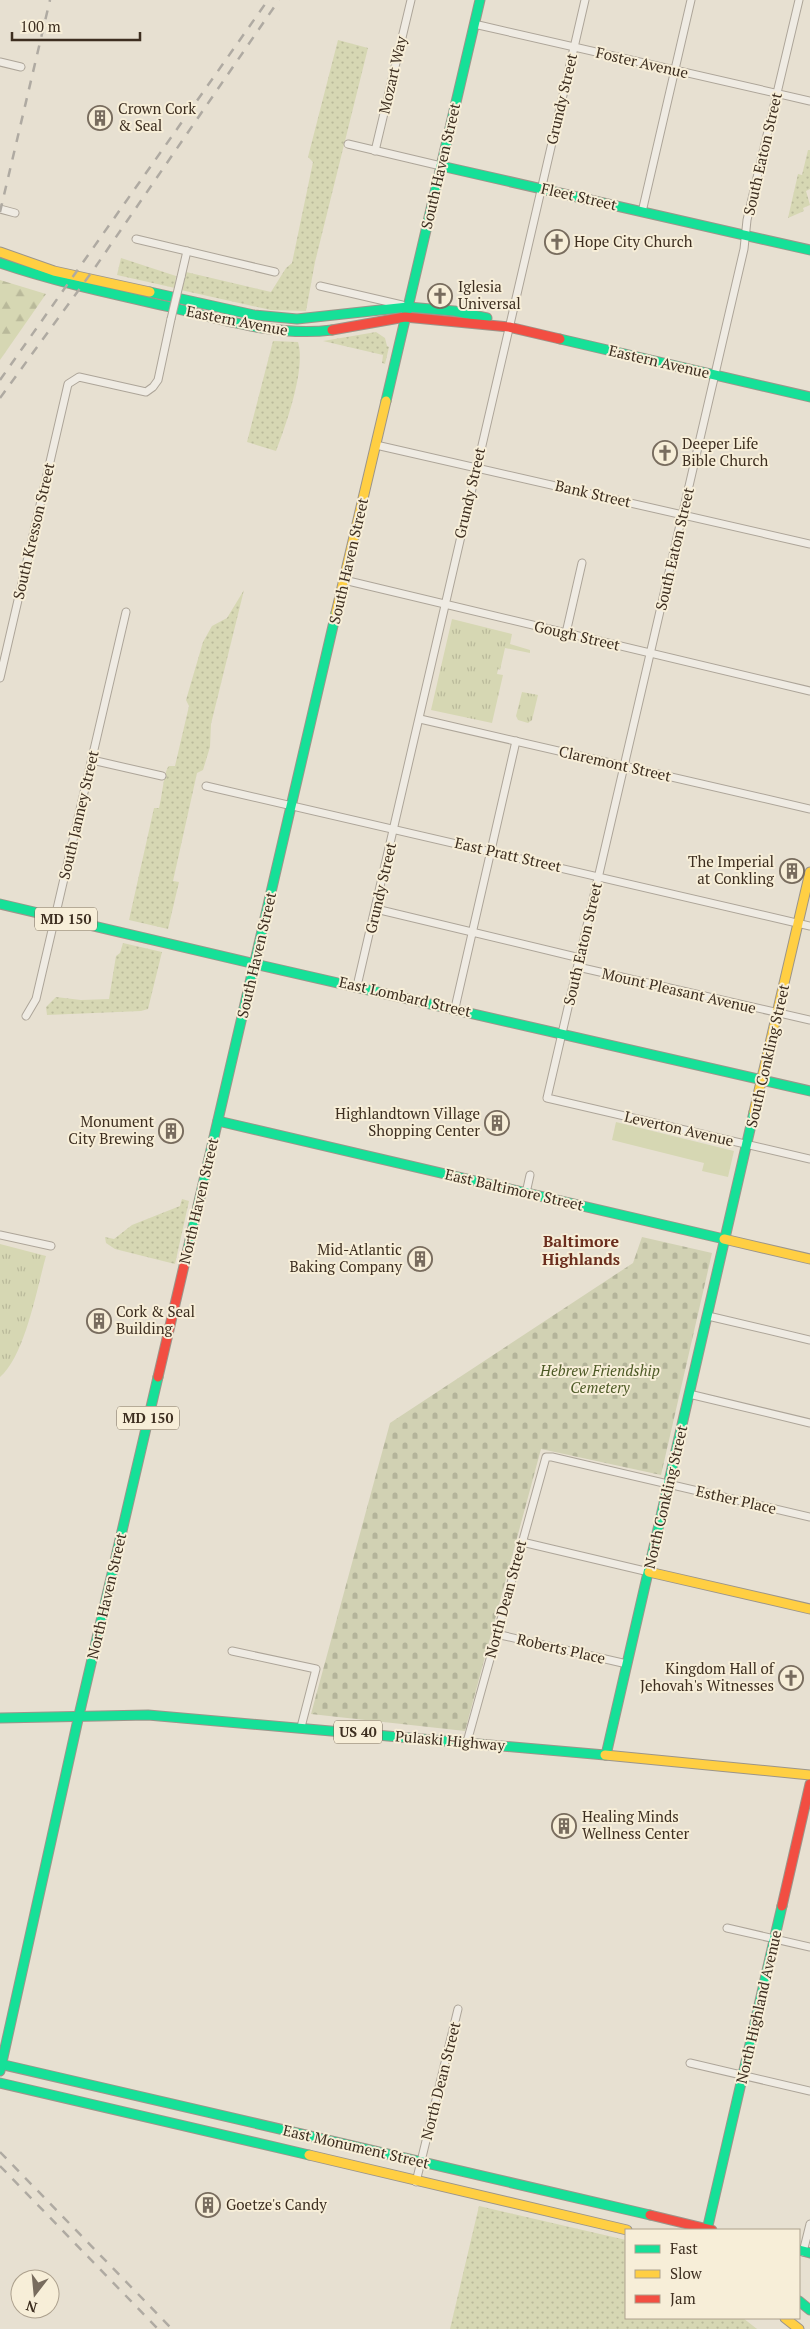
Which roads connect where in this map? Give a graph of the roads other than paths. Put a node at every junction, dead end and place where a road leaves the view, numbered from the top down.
1 (411, 0) edge
2 (480, 0) edge
3 (585, 0) edge
4 (692, 0) edge
5 (799, 0) edge
6 (474, 24) junction
7 (574, 47) junction
8 (0, 62) edge
9 (21, 67) dead end
10 (675, 70) junction
11 (777, 94) junction
12 (810, 102) edge
13 (348, 144) dead end
14 (375, 151) junction
15 (441, 166) junction
16 (541, 188) junction
17 (0, 209) edge
18 (642, 212) junction
19 (15, 213) dead end
20 (746, 236) junction
21 (136, 239) dead end
22 (810, 250) edge
23 (187, 251) junction
24 (0, 252) edge
25 (0, 263) edge
26 (275, 272) dead end
27 (320, 286) dead end
28 (408, 306) junction
29 (405, 317) junction
30 (509, 327) junction
31 (715, 375) junction
32 (810, 398) edge
33 (376, 445) junction
34 (476, 468) junction
35 (683, 514) junction
36 (810, 544) edge
37 (582, 563) dead end
38 (344, 580) junction
39 (444, 604) junction
40 (126, 612) dead end
41 (566, 633) junction
42 (651, 653) junction
43 (0, 678) edge
44 (810, 691) edge
45 (420, 719) junction
46 (516, 741) junction
47 (92, 760) junction
48 (624, 766) junction
49 (162, 776) dead end
50 (206, 786) dead end
51 (292, 805) junction
52 (810, 809) edge
53 (394, 829) junction
54 (491, 851) junction
55 (810, 872) edge
56 (599, 876) junction
57 (0, 904) edge
58 (376, 909) junction
59 (56, 917) junction
60 (798, 923) junction
61 (810, 926) edge
62 (473, 933) junction
63 (580, 958) junction
64 (255, 964) junction
65 (578, 967) junction
66 (357, 986) junction
67 (455, 1008) junction
68 (778, 1013) junction
69 (26, 1016) dead end
70 (810, 1020) edge
71 (562, 1034) junction
72 (762, 1080) junction
73 (810, 1091) edge
74 (547, 1098) joint
75 (218, 1121) junction
76 (748, 1145) junction
77 (810, 1159) edge
78 (530, 1175) dead end
79 (526, 1193) junction
80 (0, 1235) edge
81 (725, 1240) junction
82 (51, 1246) dead end
83 (810, 1259) edge
84 (708, 1316) junction
85 (810, 1340) edge
86 (690, 1394) junction
87 (810, 1424) edge
88 (546, 1457) joint
89 (669, 1484) junction
90 (810, 1517) edge
91 (522, 1542) junction
92 (649, 1572) junction
93 (810, 1609) edge
94 (496, 1634) junction
95 (232, 1651) dead end
96 (626, 1664) junction
97 (79, 1715) junction
98 (0, 1718) edge
99 (302, 1727) junction
100 (467, 1742) junction
101 (606, 1755) junction
102 (810, 1775) edge
103 (810, 1784) edge
104 (727, 1928) dead end
105 (774, 1939) junction
106 (810, 1947) edge
107 (458, 2009) dead end
108 (690, 2063) dead end
109 (1, 2066) edge
110 (743, 2076) junction
111 (0, 2084) edge
112 (810, 2091) edge
113 (421, 2163) junction
114 (416, 2182) junction
115 (810, 2224) edge
116 (705, 2229) edge
117 (709, 2229) edge
118 (625, 2230) edge
119 (804, 2252) edge
120 (800, 2302) edge
121 (810, 2310) edge
122 (786, 2319) edge
123 (799, 2329) edge

1 - 14 street, Mozart Way
2 - 6 main road, South Haven Street
3 - 7 street, Grundy Street
4 - 10 street
5 - 11 street, South Eaton Street
6 - 7 street, Foster Avenue
6 - 15 main road, South Haven Street
7 - 10 street, Foster Avenue
7 - 16 street, Grundy Street
8 - 9 street
10 - 11 street, Foster Avenue
10 - 18 street
11 - 12 street, Foster Avenue
11 - 20 street, South Eaton Street
13 - 14 street, Fleet Street
14 - 15 street, Fleet Street
15 - 16 main road, Fleet Street
15 - 28 main road, South Haven Street
16 - 18 main road, Fleet Street
16 - 30 street, Grundy Street
17 - 19 street
18 - 20 main road, Fleet Street
20 - 22 main road, Fleet Street
20 - 31 street, South Eaton Street
21 - 23 street
23 - 26 street
23 - 43 street, South Kresson Street, bridge
24 - 28 main road, Eastern Avenue
25 - 29 main road, Eastern Avenue
27 - 28 street, Eastern Avenue
28 - 29 main road, South Haven Street
28 - 30 main road, Eastern Avenue
29 - 30 main road, Eastern Avenue
29 - 33 main road, South Haven Street
30 - 31 main road, Eastern Avenue
30 - 34 street, Grundy Street
31 - 32 main road, Eastern Avenue
31 - 35 street, South Eaton Street
33 - 34 street, Bank Street
33 - 38 main road, South Haven Street
34 - 35 street, Bank Street
34 - 39 street, Grundy Street
35 - 36 street, Bank Street
35 - 42 street, South Eaton Street
37 - 41 street
38 - 39 street, Gough Street
38 - 51 main road, South Haven Street
39 - 41 street, Gough Street
39 - 45 street, Grundy Street
40 - 47 street, South Janney Street
41 - 42 street, Gough Street
42 - 44 street, Gough Street
42 - 48 street, South Eaton Street
45 - 46 street, Claremont Street
45 - 53 street, Grundy Street
46 - 48 street, Claremont Street
46 - 54 street
47 - 49 street
47 - 59 street, South Janney Street
48 - 52 street, Claremont Street
48 - 56 street, South Eaton Street
50 - 51 street, East Pratt Street
51 - 53 street, East Pratt Street
51 - 64 main road, South Haven Street
53 - 54 street, East Pratt Street
53 - 58 street, Grundy Street
54 - 56 street, East Pratt Street
54 - 62 street
55 - 60 main road, South Conkling Street
56 - 60 street, East Pratt Street
56 - 63 street, South Eaton Street
57 - 59 main road, East Lombard Street / MD 150
58 - 62 street
58 - 66 street, Grundy Street
59 - 64 main road, East Lombard Street / MD 150
59 - 69 street, South Janney Street
60 - 61 street, East Pratt Street
60 - 68 main road, South Conkling Street
62 - 63 street
62 - 67 street
63 - 65 street, South Eaton Street
64 - 66 main road, East Lombard Street
64 - 75 main road, South Haven Street / MD 150
65 - 68 street, Mount Pleasant Avenue
65 - 71 street, South Eaton Street
66 - 67 main road, East Lombard Street
67 - 71 main road, East Lombard Street
68 - 70 street, Mount Pleasant Avenue
68 - 72 main road, South Conkling Street
71 - 72 main road, East Lombard Street
71 - 74 street, South Eaton Street
72 - 73 main road, East Lombard Street
72 - 76 main road, South Conkling Street
74 - 76 street, Leverton Avenue
75 - 79 main road, East Baltimore Street
75 - 97 main road, North Haven Street / MD 150
76 - 77 street, Leverton Avenue
76 - 81 main road, South Conkling Street
78 - 79 street
79 - 81 main road, East Baltimore Street
80 - 82 street
81 - 83 main road, East Baltimore Street
81 - 84 main road, North Conkling Street
84 - 85 street
84 - 86 main road, North Conkling Street
86 - 87 street
86 - 89 main road, North Conkling Street
88 - 89 street, Esther Place
88 - 91 street, North Dean Street
89 - 90 street, Esther Place
89 - 92 main road, North Conkling Street
91 - 92 street
91 - 94 street, North Dean Street
92 - 93 main road
92 - 96 main road, North Conkling Street
94 - 96 street, Roberts Place
94 - 100 street, North Dean Street
95 - 99 street
96 - 101 main road, North Conkling Street
97 - 98 main road, Pulaski Highway / US 40
97 - 99 main road, Pulaski Highway / US 40
97 - 109 main road, North Haven Street
99 - 100 main road, Pulaski Highway / US 40
100 - 101 main road, Pulaski Highway / US 40
101 - 102 main road, Pulaski Highway / US 40
103 - 105 main road, North Highland Avenue
104 - 105 street
105 - 106 street
105 - 110 main road, North Highland Avenue
107 - 113 street, North Dean Street
108 - 110 street
109 - 113 main road, East Monument Street
110 - 112 street
110 - 117 main road, North Highland Avenue
111 - 114 main road, East Monument Street
113 - 114 street, North Dean Street
113 - 116 main road, East Monument Street
114 - 118 main road, East Monument Street
115 - 119 street
120 - 121 main road
122 - 123 main road

